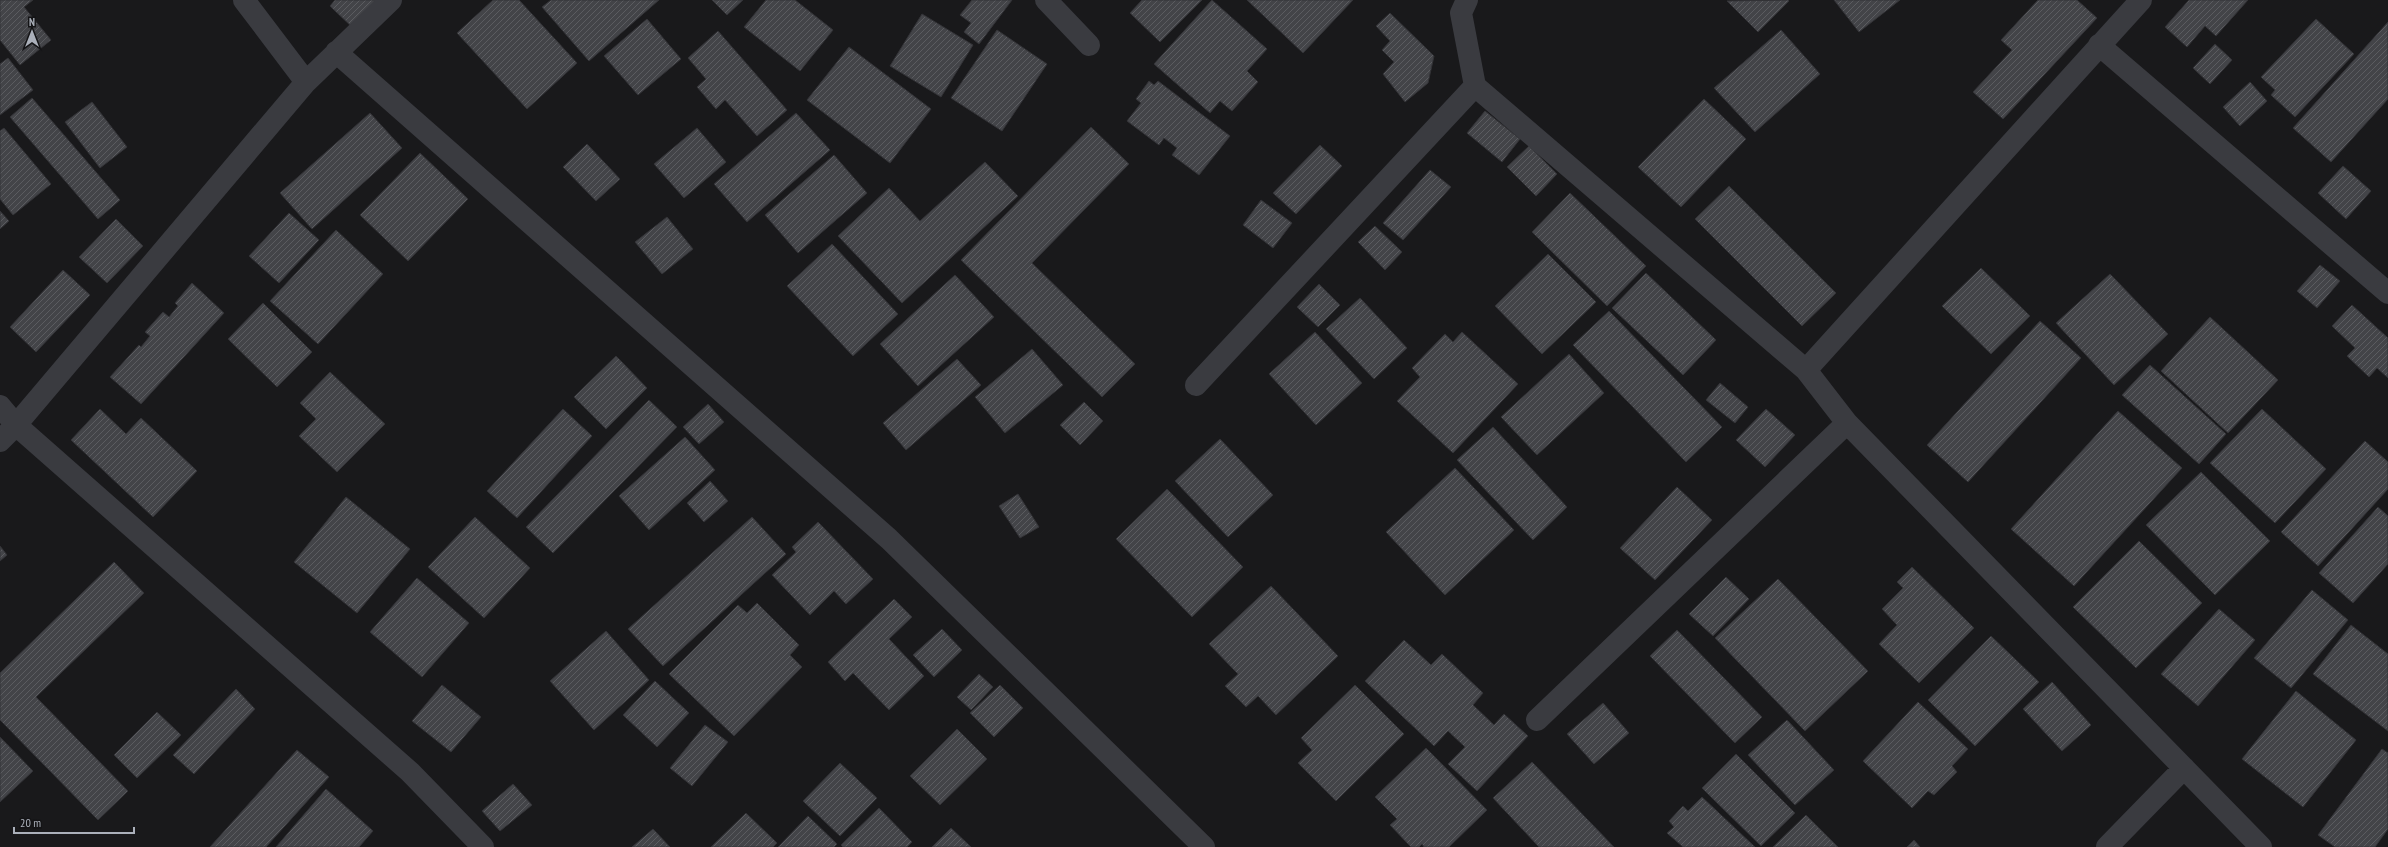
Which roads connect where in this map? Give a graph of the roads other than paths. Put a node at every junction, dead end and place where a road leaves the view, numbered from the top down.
1 (244, 0) edge
2 (392, 0) edge
3 (1046, 0) edge
4 (1467, 0) edge
5 (2142, 0) edge
6 (1089, 45) dead end
7 (2098, 45) junction
8 (336, 52) junction
9 (306, 82) junction
10 (1475, 86) junction
11 (2388, 293) edge
12 (1806, 370) junction
13 (1196, 385) dead end
14 (0, 406) edge
15 (1847, 422) junction
16 (16, 425) junction
17 (0, 441) edge
18 (1537, 720) dead end
19 (2184, 768) junction
20 (483, 847) edge
21 (1204, 847) edge
22 (2107, 847) edge
23 (2261, 847) edge

1 - 9 street
2 - 8 street
3 - 6 street
4 - 10 street
5 - 7 street
7 - 11 street
7 - 12 street
8 - 9 street
8 - 21 street
9 - 16 street
10 - 12 street
10 - 13 street
12 - 15 street
14 - 16 street
15 - 18 street
15 - 19 street
16 - 17 street
16 - 20 street
19 - 22 street
19 - 23 street

